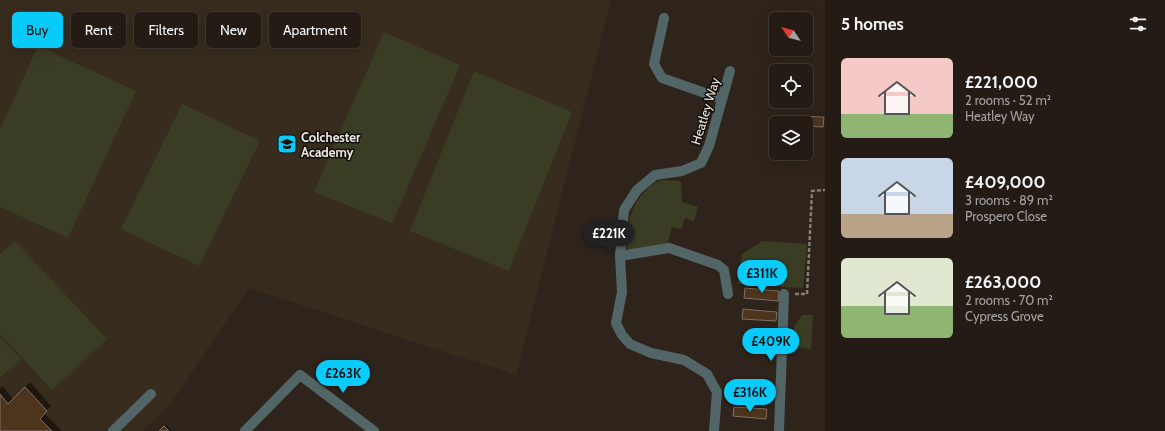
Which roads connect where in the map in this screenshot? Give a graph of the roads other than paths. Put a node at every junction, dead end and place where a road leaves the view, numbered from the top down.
1 (664, 18) dead end
2 (730, 71) dead end
3 (722, 99) junction
4 (620, 256) junction
5 (728, 294) dead end
6 (784, 294) road end
7 (151, 394) dead end
8 (113, 431) edge
9 (245, 431) edge
10 (374, 431) edge
11 (714, 431) edge
12 (779, 431) edge

1 - 3 street
2 - 3 street, Heatley Way
3 - 4 street, Heatley Way
4 - 5 street
4 - 11 street, Heatley Way
6 - 12 street
7 - 8 street
9 - 10 street

